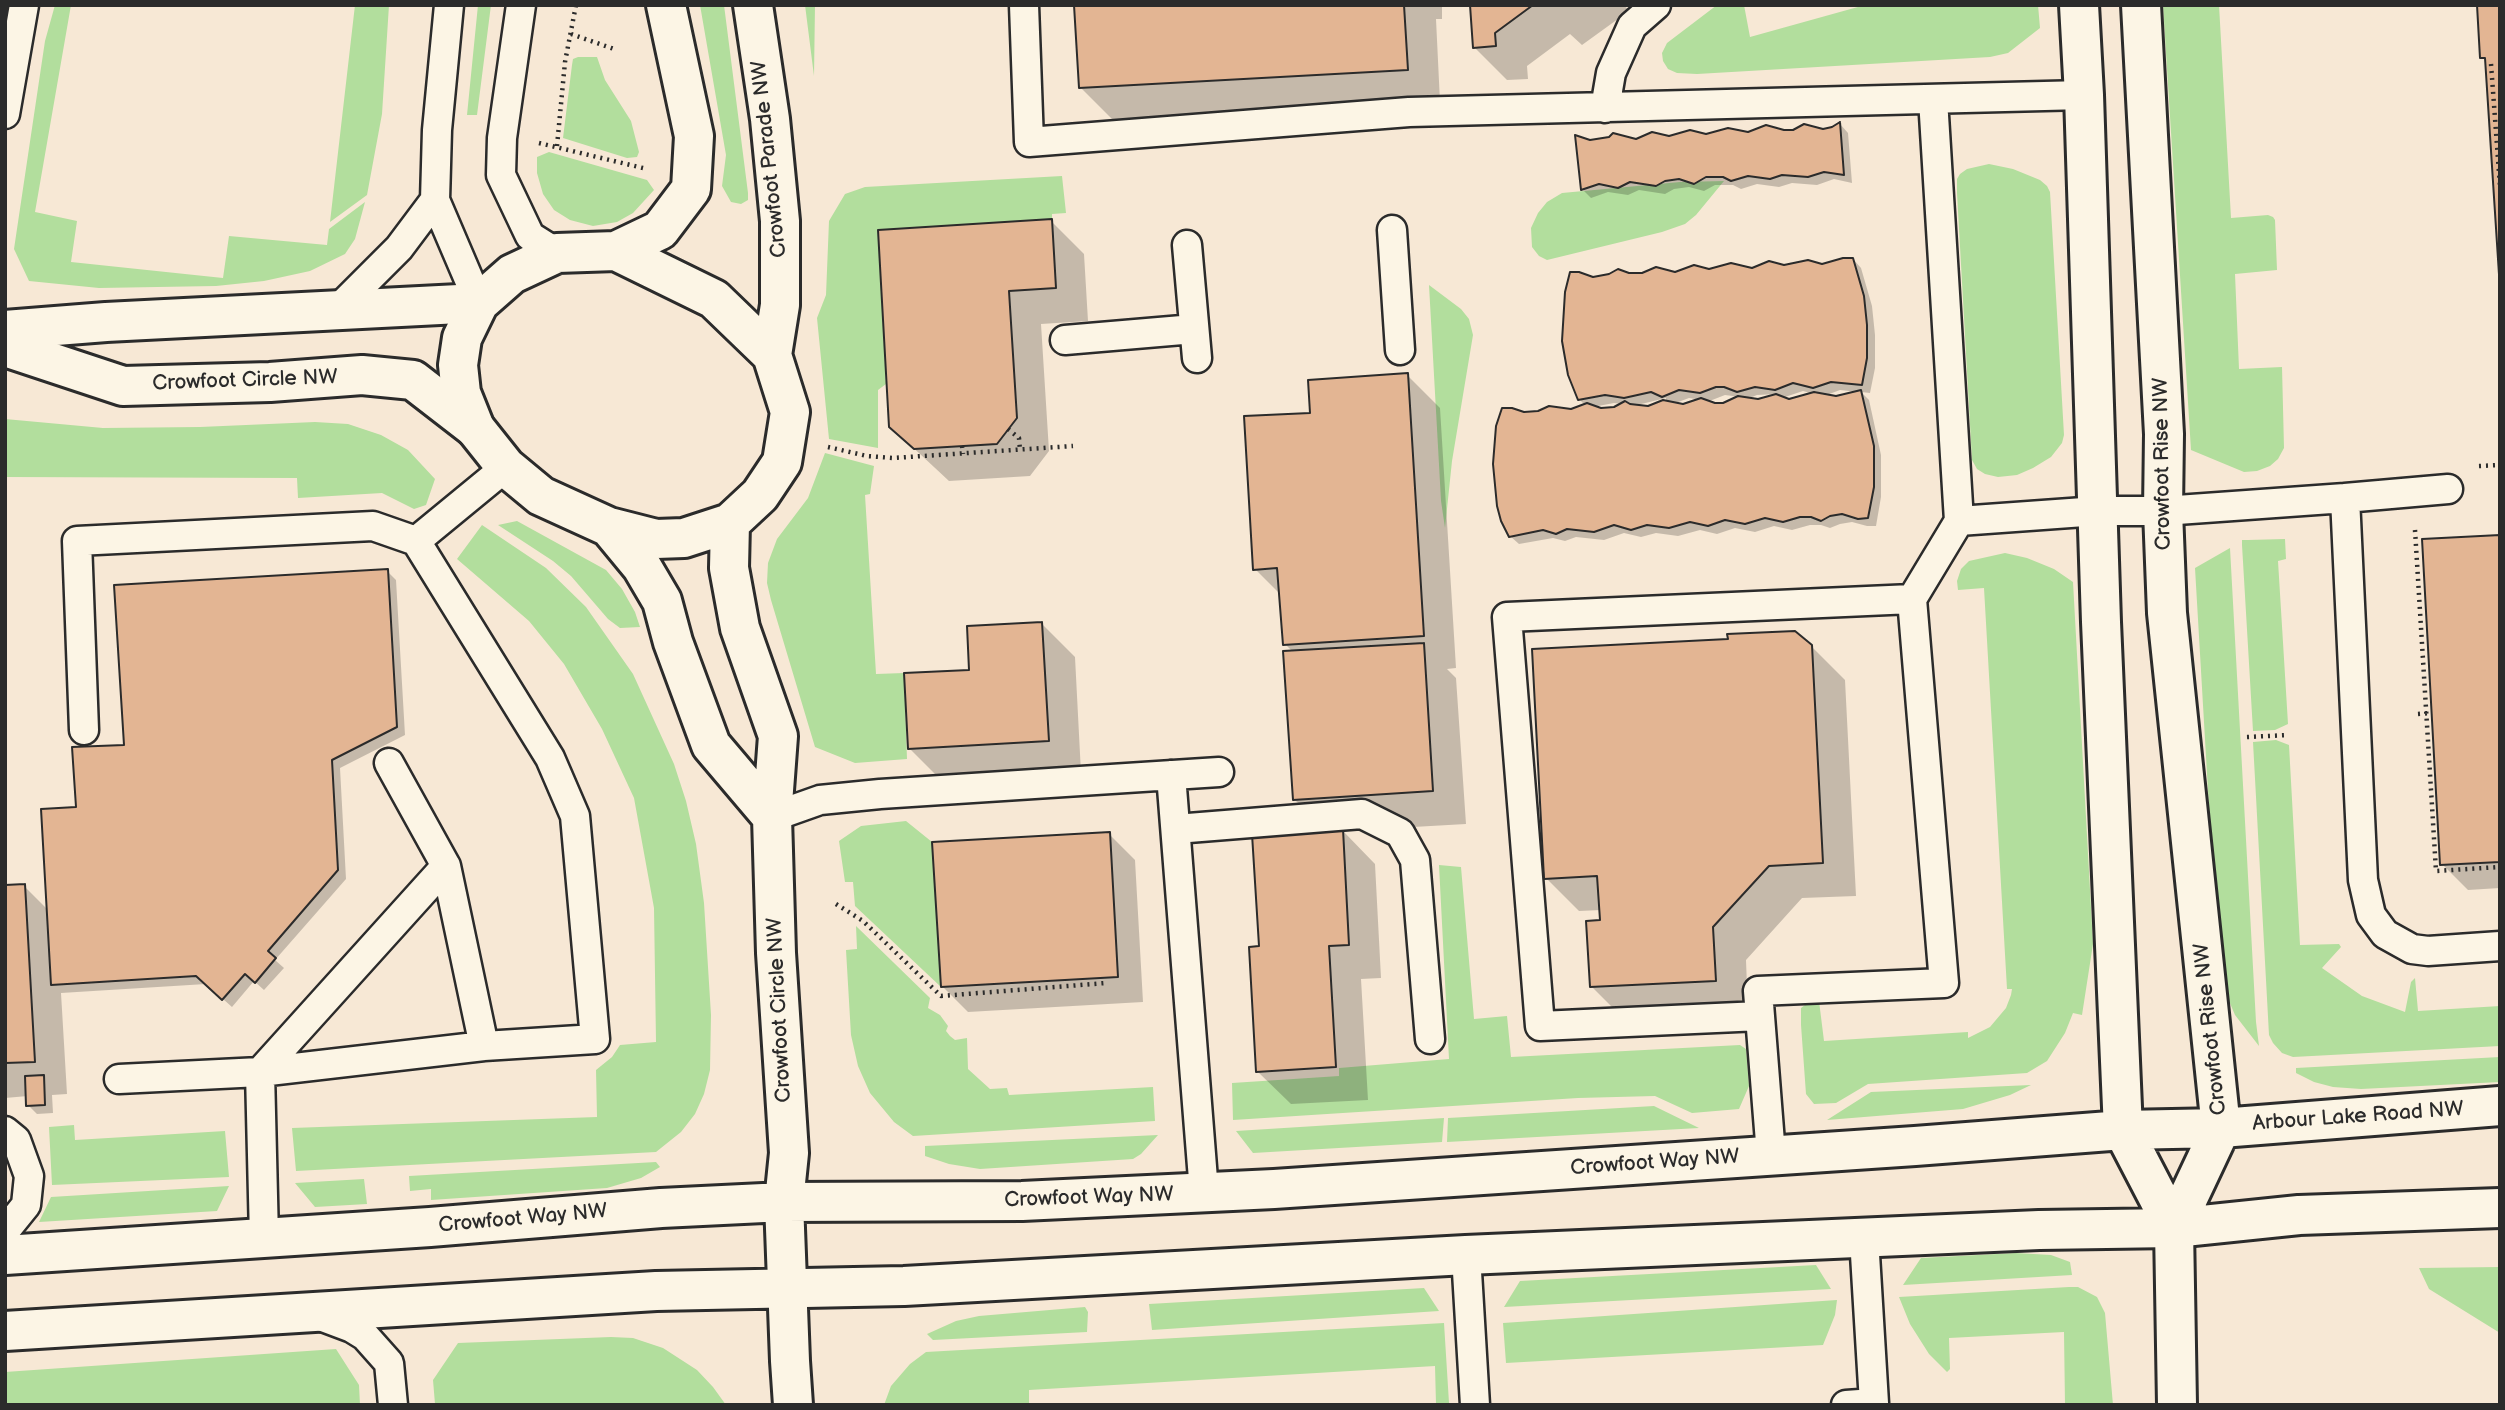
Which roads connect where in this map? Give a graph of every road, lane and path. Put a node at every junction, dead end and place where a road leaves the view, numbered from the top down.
1 (24, 5) edge
2 (449, 5) edge
3 (521, 5) edge
4 (576, 5) edge
5 (666, 5) edge
6 (753, 5) edge
7 (1024, 5) edge
8 (1656, 5) edge
9 (2079, 5) edge
10 (2141, 5) edge
11 (571, 34) junction
12 (614, 49) dead end
13 (2491, 64) dead end
14 (2084, 95) junction
15 (1933, 99) junction
16 (1605, 107) junction
17 (5, 114) edge
18 (532, 142) dead end
19 (557, 146) junction
20 (647, 169) dead end
21 (2500, 187) edge
22 (435, 200) junction
23 (1392, 230) dead end
24 (1187, 245) dead end
25 (616, 251) junction
26 (557, 253) junction
27 (479, 303) junction
28 (336, 312) junction
29 (1194, 329) junction
30 (5, 330) edge
31 (1065, 340) dead end
32 (5, 347) edge
33 (1400, 350) dead end
34 (772, 355) junction
35 (1197, 358) dead end
36 (475, 428) junction
37 (1008, 429) dead end
38 (817, 445) dead end
39 (962, 446) dead end
40 (1073, 446) dead end
41 (922, 449) dead end
42 (1020, 450) junction
43 (963, 454) junction
44 (922, 456) junction
45 (506, 467) junction
46 (2448, 489) dead end
47 (2413, 491) junction
48 (2345, 498) junction
49 (2098, 511) junction
50 (2163, 511) junction
51 (1959, 520) junction
52 (730, 523) junction
53 (609, 527) junction
54 (416, 541) junction
55 (1912, 599) junction
56 (2432, 713) dead end
57 (2418, 714) dead end
58 (2425, 714) junction
59 (84, 730) dead end
60 (2288, 734) dead end
61 (2247, 737) dead end
62 (389, 763) dead end
63 (1219, 772) dead end
64 (1171, 775) junction
65 (772, 817) junction
66 (1175, 829) junction
67 (446, 866) junction
68 (2500, 867) edge
69 (836, 904) dead end
70 (2500, 946) edge
71 (1106, 983) dead end
72 (1760, 1016) junction
73 (1430, 1039) dead end
74 (484, 1046) junction
75 (260, 1072) junction
76 (119, 1079) dead end
77 (2500, 1106) edge
78 (2221, 1128) junction
79 (2123, 1130) junction
80 (2173, 1130) joint
81 (9, 1131) edge
82 (1771, 1155) junction
83 (1203, 1192) junction
84 (785, 1202) junction
85 (2500, 1208) edge
86 (2174, 1228) junction
87 (5, 1231) edge
88 (264, 1238) junction
89 (1864, 1238) junction
90 (5, 1255) edge
91 (1466, 1255) junction
92 (787, 1286) junction
93 (311, 1312) junction
94 (5, 1331) edge
95 (1865, 1404) edge
96 (393, 1405) edge
97 (793, 1405) edge
98 (1475, 1405) edge
99 (2177, 1405) edge

1 - 17 lane
2 - 22 lane
3 - 26 lane
4 - 11 path
5 - 25 street
6 - 34 street, Crowfoot Parade NW
7 - 16 lane
8 - 16 lane
9 - 14 street
10 - 50 street, Crowfoot Rise NW
11 - 12 path
11 - 19 path
13 - 21 path
14 - 15 lane
14 - 49 street
15 - 16 lane
15 - 51 lane
18 - 19 path
19 - 20 path
22 - 27 lane
22 - 28 lane
23 - 33 lane
24 - 29 lane
25 - 26 street
25 - 34 street
26 - 27 street
27 - 28 street
27 - 36 street
28 - 30 street
29 - 31 lane
29 - 35 lane
32 - 36 street, Crowfoot Circle NW
34 - 52 street
36 - 45 street
37 - 42 path
38 - 44 path
39 - 43 path
40 - 42 path
41 - 44 path
42 - 43 path
43 - 44 path
45 - 53 street
45 - 54 lane
46 - 47 lane
47 - 48 lane
47 - 58 path
48 - 50 lane
48 - 70 lane
49 - 50 lane
49 - 51 lane
49 - 79 street
50 - 78 street, Crowfoot Rise NW
51 - 55 lane
52 - 53 street
52 - 65 street, Crowfoot Circle NW
53 - 65 street
54 - 59 lane
54 - 74 lane
55 - 72 lane
55 - 72 lane
56 - 58 path
57 - 58 path
58 - 68 path
60 - 61 path
62 - 67 lane
63 - 64 lane
64 - 65 lane
64 - 66 lane
65 - 84 street, Crowfoot Circle NW
66 - 73 lane
66 - 83 lane
67 - 74 lane
67 - 75 lane
69 - 71 path
72 - 82 lane
74 - 75 lane
75 - 76 lane
75 - 88 lane
77 - 78 street, Arbour Lake Road NW
78 - 80 street, Arbour Lake Road NW
78 - 86 street, Crowfoot Rise NW
79 - 80 street, Crowfoot Way NW
79 - 82 street, Crowfoot Way NW
79 - 86 street
81 - 87 lane
82 - 83 street, Crowfoot Way NW
83 - 84 street, Crowfoot Way NW
84 - 88 street, Crowfoot Way NW
84 - 92 street, Crowfoot Circle NW
85 - 86 street
86 - 89 street
86 - 99 street
88 - 90 street, Crowfoot Way NW
89 - 91 street
89 - 95 lane
91 - 92 street
91 - 98 lane
92 - 93 street
92 - 97 street, Crowfoot Circle NW
93 - 94 street
93 - 96 lane

